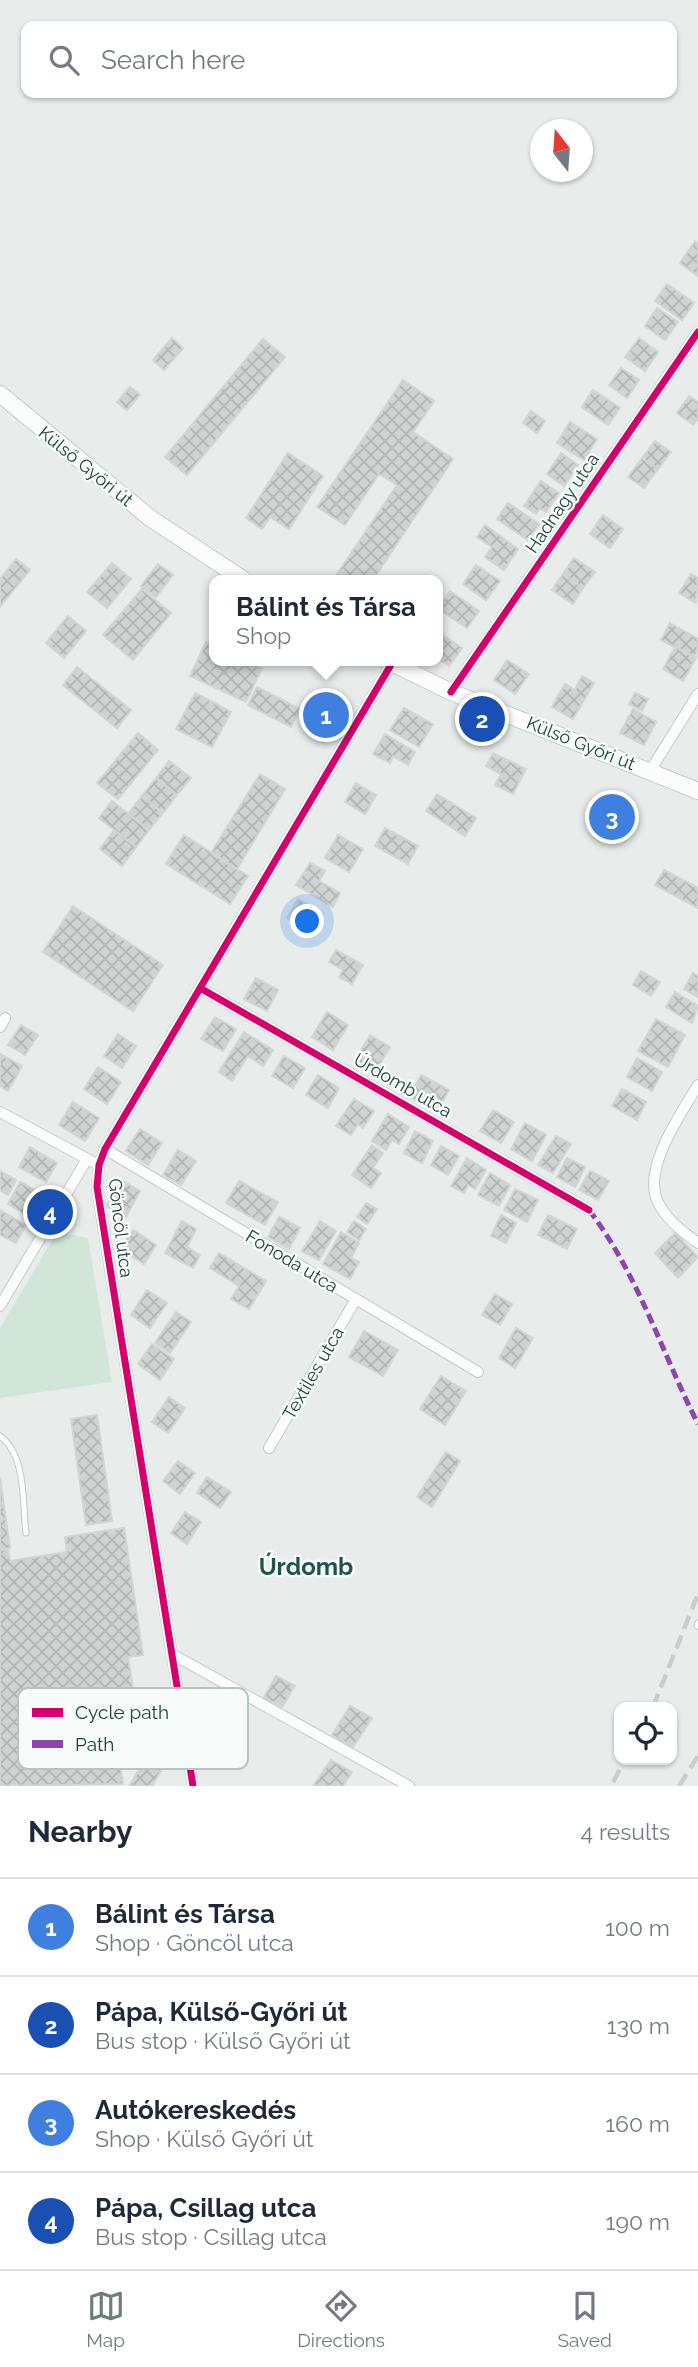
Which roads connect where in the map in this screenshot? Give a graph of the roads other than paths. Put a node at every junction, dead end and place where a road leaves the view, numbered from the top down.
1 (698, 332) edge
2 (0, 394) edge
3 (236, 575) edge
4 (388, 666) edge
5 (398, 666) edge
6 (451, 692) junction
7 (698, 694) edge
8 (650, 771) junction
9 (698, 791) edge
10 (200, 988) junction
11 (698, 1085) edge
12 (0, 1112) edge
13 (105, 1149) junction
14 (88, 1159) junction
15 (99, 1165) junction
16 (589, 1210) dead end
17 (698, 1243) edge
18 (356, 1299) junction
19 (0, 1306) edge
20 (478, 1372) dead end
21 (0, 1436) edge
22 (269, 1448) dead end
23 (26, 1533) dead end
24 (172, 1654) junction
25 (177, 1688) edge
26 (233, 1688) edge
27 (248, 1696) edge
28 (409, 1786) edge

1 - 6 street, Hadnagy utca
2 - 3 main road, Külső Győri út
4 - 10 street, Göncöl utca
5 - 6 main road, Külső Győri út
6 - 8 main road, Külső Győri út
7 - 8 street
8 - 9 main road, Külső Győri út
10 - 13 street, Göncöl utca
10 - 16 street, Úrdomb utca
11 - 17 street
12 - 14 street
13 - 15 street, Göncöl utca
13 - 18 street, Fonoda utca
14 - 15 street
14 - 19 street
15 - 24 street, Göncöl utca
18 - 20 street, Fonoda utca
18 - 22 street, Textiles utca
21 - 23 lane
24 - 25 street, Göncöl utca
24 - 26 street
27 - 28 street

